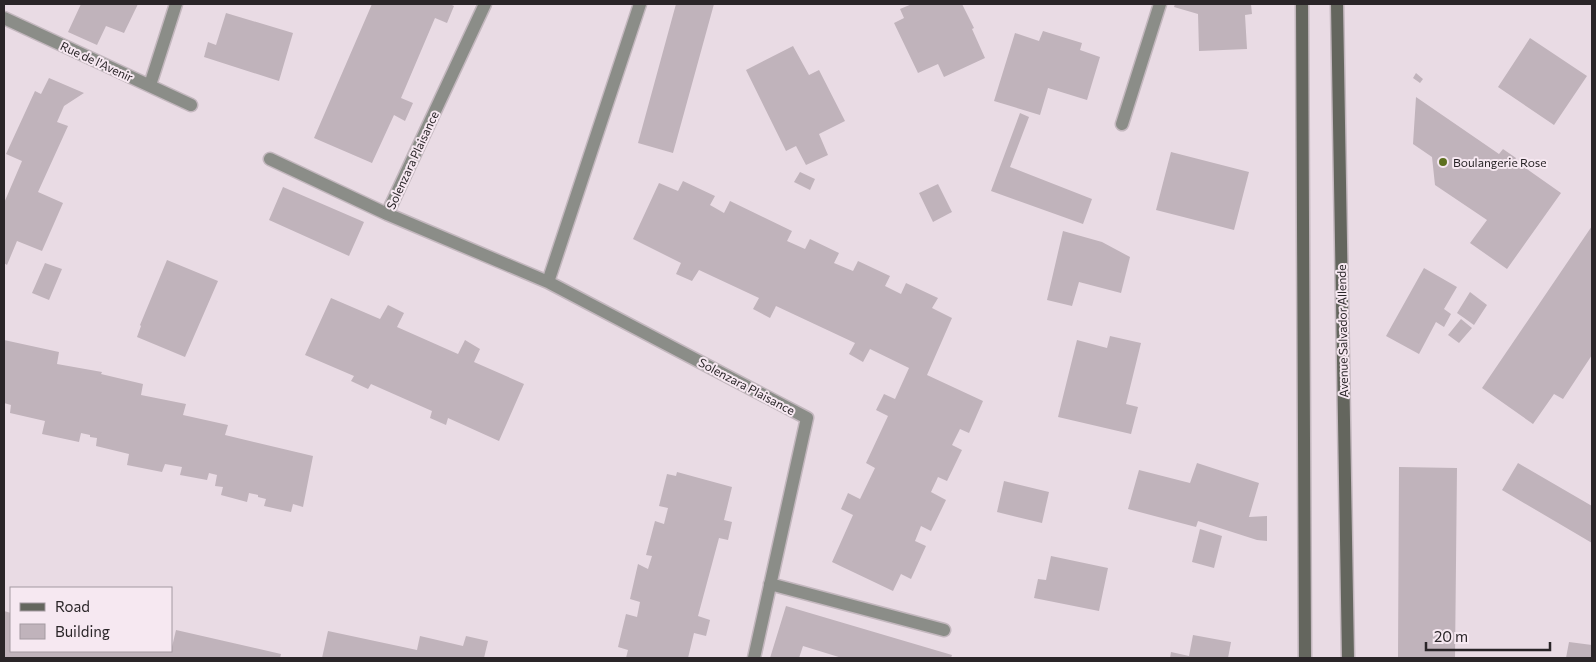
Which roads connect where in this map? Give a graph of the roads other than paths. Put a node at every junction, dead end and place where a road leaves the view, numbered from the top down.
1 (176, 4) edge
2 (485, 4) edge
3 (640, 4) edge
4 (1160, 4) edge
5 (1302, 4) edge
6 (1337, 4) edge
7 (4, 18) edge
8 (150, 86) junction
9 (191, 105) dead end
10 (1122, 124) dead end
11 (270, 159) dead end
12 (387, 214) junction
13 (548, 282) junction
14 (770, 584) junction
15 (944, 630) dead end
16 (754, 658) edge
17 (1305, 658) edge
18 (1348, 658) edge

1 - 8 street
2 - 12 street, Solenzara Plaisance
3 - 13 street
4 - 10 street
5 - 17 main road
6 - 18 main road, Avenue Salvador Allende
7 - 8 street, Rue de l'Avenir
8 - 9 street, Rue de l'Avenir
11 - 12 street
12 - 13 street, Solenzara Plaisance
13 - 14 street, Solenzara Plaisance
14 - 15 street
14 - 16 street, Solenzara Plaisance

